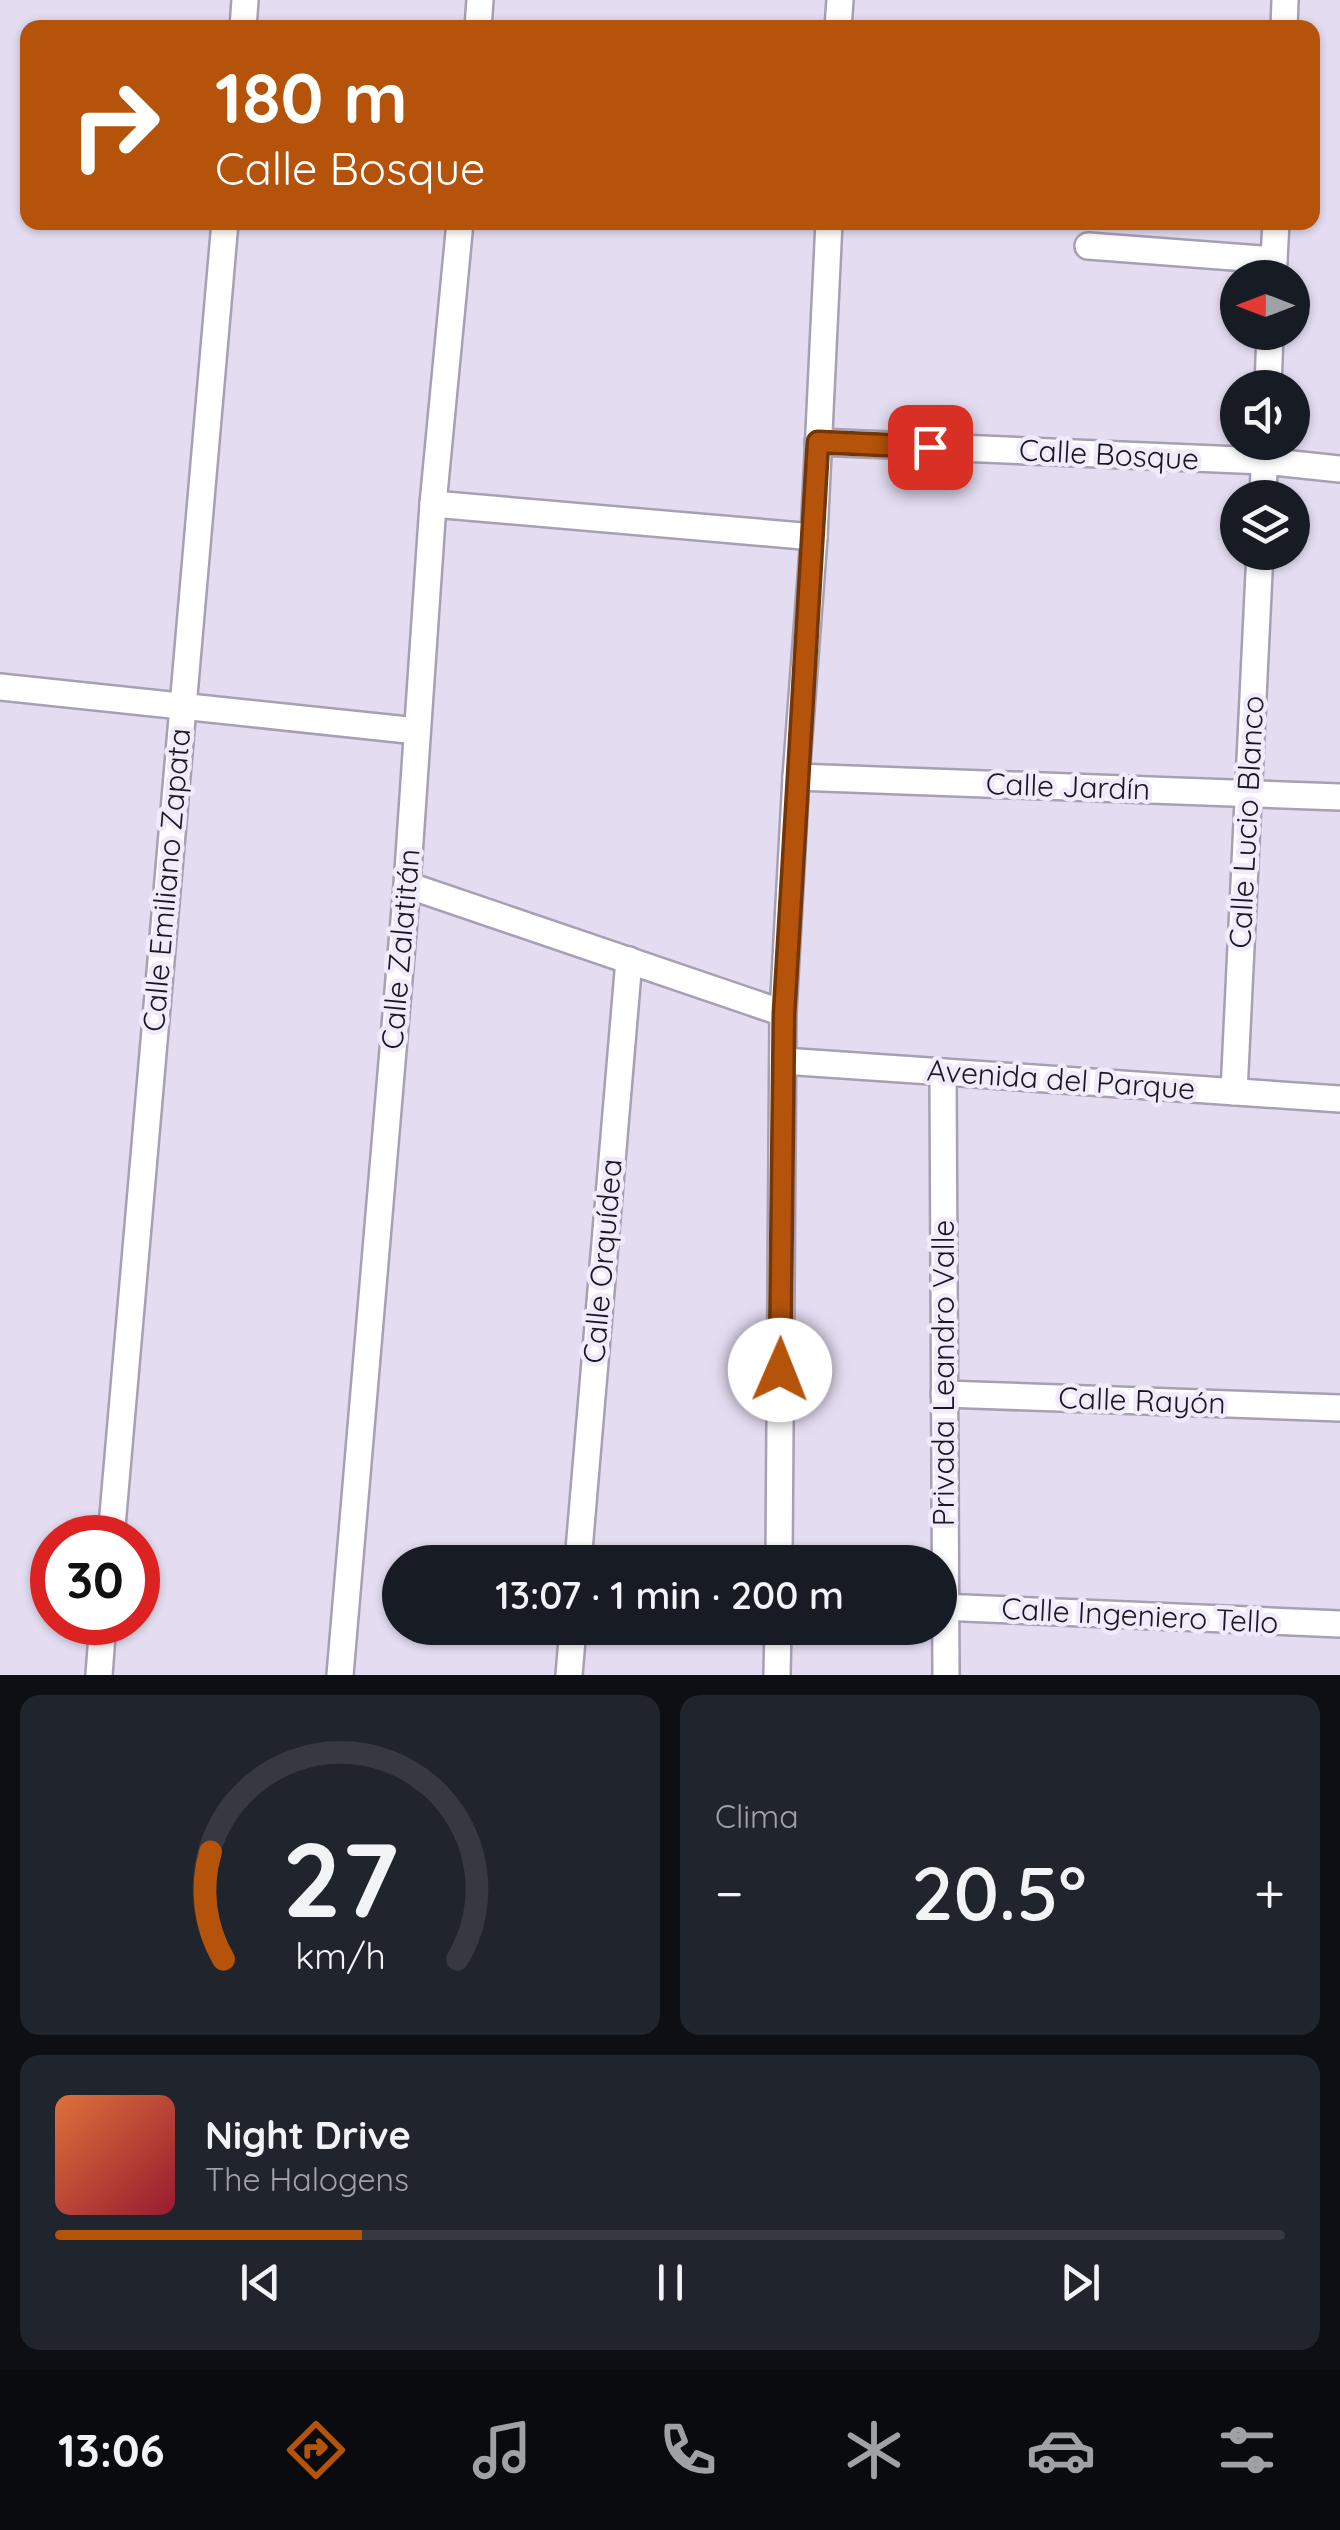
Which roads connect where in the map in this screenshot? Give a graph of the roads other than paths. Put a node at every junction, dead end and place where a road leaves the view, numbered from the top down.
1 (225, 230) edge
2 (459, 230) edge
3 (828, 230) edge
4 (1276, 230) edge
5 (1088, 246) dead end
6 (1274, 260) edge
7 (1220, 262) edge
8 (818, 442) junction
9 (1220, 451) edge
10 (1302, 460) edge
11 (1340, 468) edge
12 (434, 504) junction
13 (814, 537) junction
14 (1259, 570) edge
15 (0, 687) edge
16 (182, 706) junction
17 (417, 731) junction
18 (796, 777) junction
19 (1248, 794) junction
20 (1340, 797) edge
21 (407, 885) junction
22 (629, 960) junction
23 (784, 1014) junction
24 (783, 1061) junction
25 (942, 1072) junction
26 (1234, 1092) junction
27 (1340, 1098) edge
28 (944, 1394) junction
29 (1340, 1408) edge
30 (113, 1515) edge
31 (579, 1545) edge
32 (779, 1545) edge
33 (943, 1545) edge
34 (957, 1608) edge
35 (1340, 1624) edge
36 (102, 1645) edge
37 (572, 1645) edge
38 (778, 1645) edge
39 (944, 1645) edge
40 (99, 1675) edge
41 (340, 1675) edge
42 (569, 1675) edge
43 (777, 1675) edge
44 (946, 1675) edge

1 - 16 street, Calle Emiliano Zapata
2 - 12 street, Calle Zalatitán
3 - 8 street
4 - 6 street
5 - 7 street
8 - 9 street, Calle Bosque
8 - 13 street
10 - 11 street, Calle Bosque
12 - 13 street
12 - 17 street, Calle Zalatitán
13 - 18 street
14 - 19 street, Calle Lucio Blanco
15 - 16 street
16 - 17 street
16 - 30 street, Calle Emiliano Zapata
17 - 21 street, Calle Zalatitán
18 - 19 street, Calle Jardín
18 - 23 street
19 - 20 street, Calle Jardín
19 - 26 street, Calle Lucio Blanco
21 - 22 street
21 - 41 street, Calle Zalatitán
22 - 23 street
22 - 31 street, Calle Orquídea
23 - 24 street
24 - 25 street, Avenida del Parque
24 - 32 street
25 - 26 street, Avenida del Parque
25 - 28 street, Privada Leandro Valle
26 - 27 street, Avenida del Parque
28 - 29 street, Calle Rayón
28 - 33 street, Privada Leandro Valle
34 - 35 street, Calle Ingeniero Tello
36 - 40 street
37 - 42 street
38 - 43 street
39 - 44 street, Privada Leandro Valle

